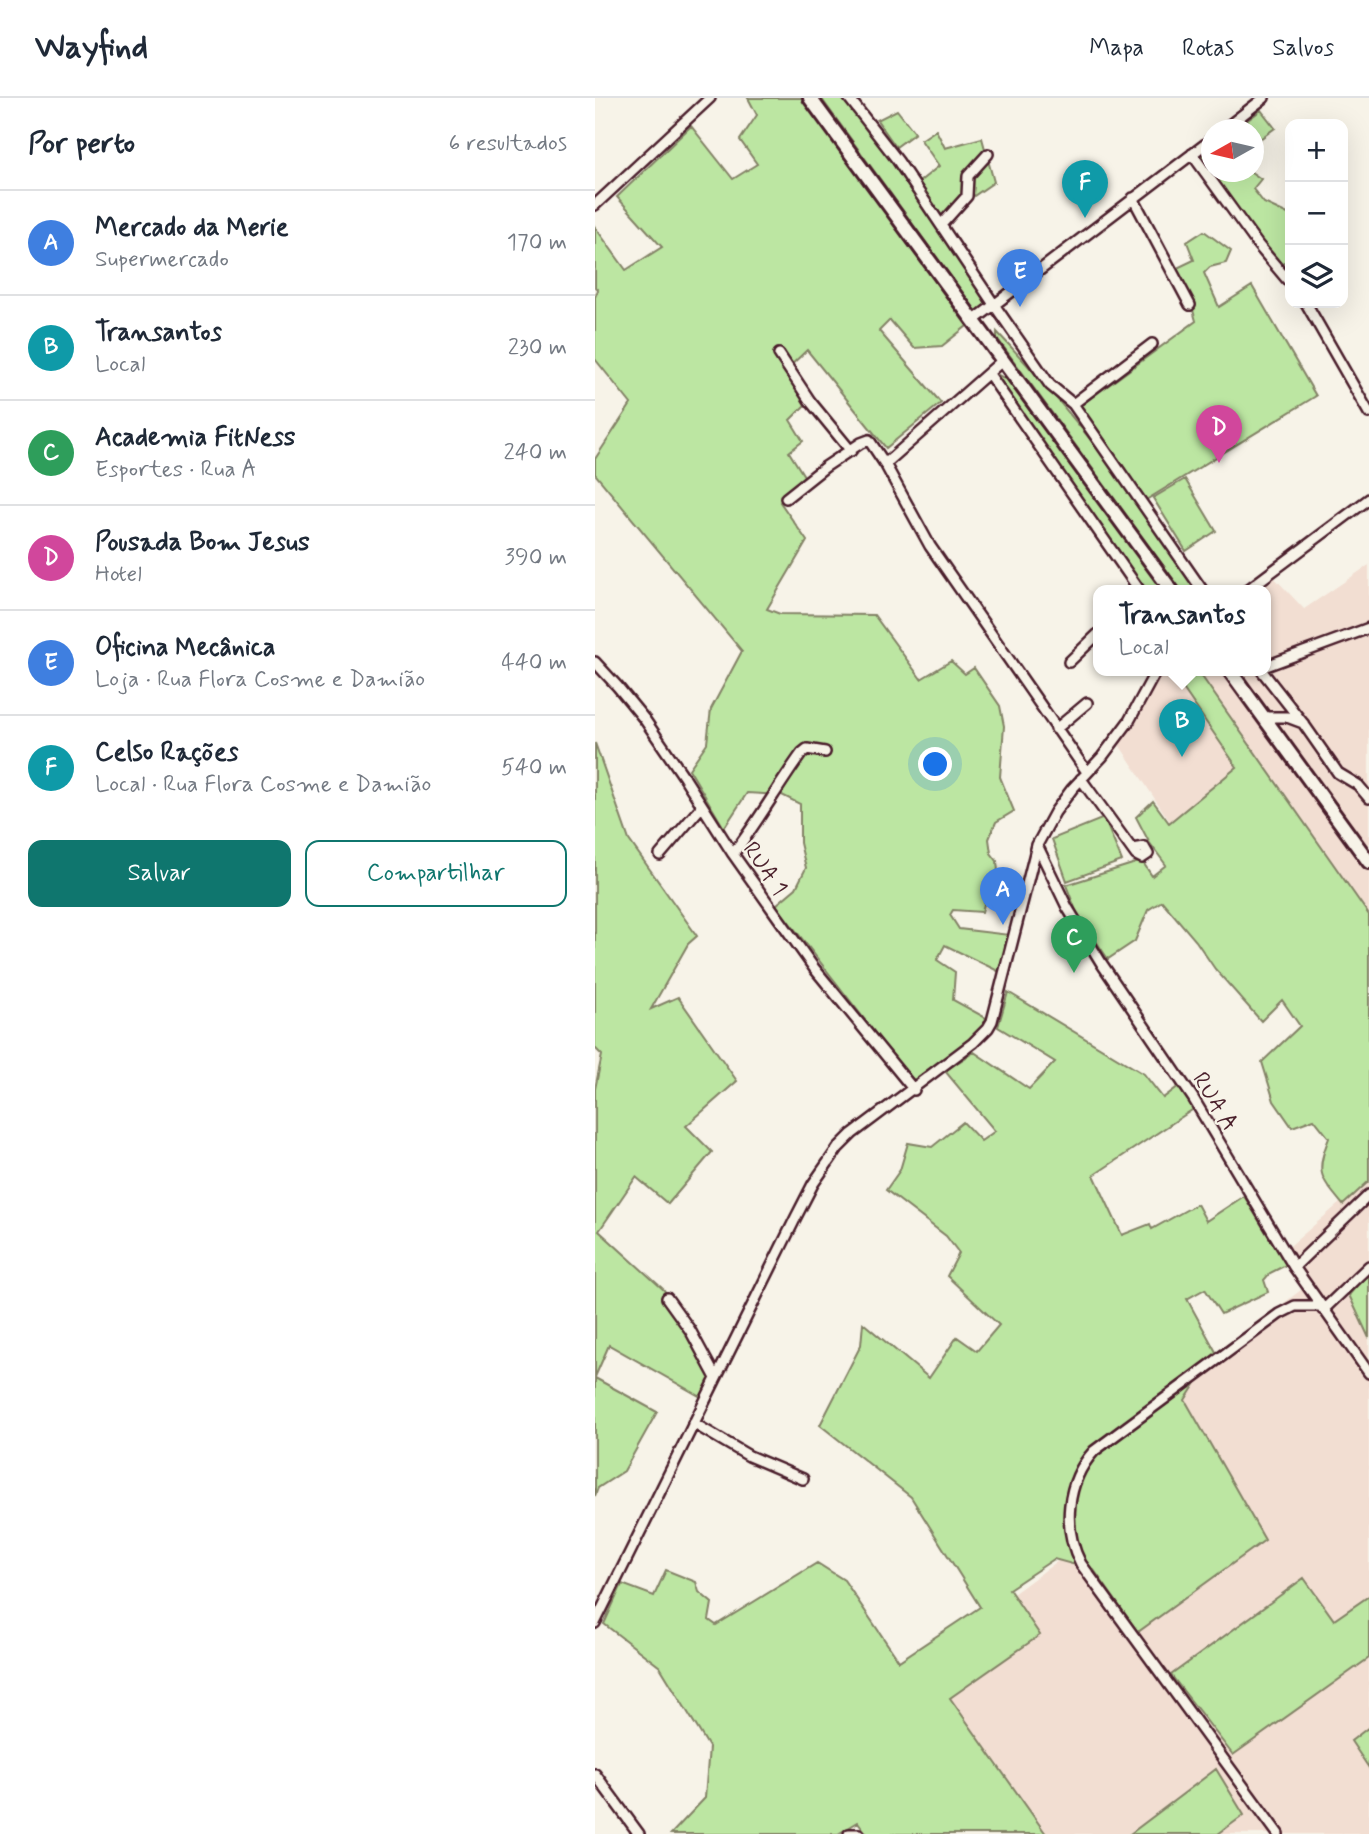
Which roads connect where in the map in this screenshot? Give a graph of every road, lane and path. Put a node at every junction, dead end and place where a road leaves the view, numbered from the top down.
1 (711, 98) edge
2 (810, 98) edge
3 (849, 98) edge
4 (1264, 98) edge
5 (1237, 119) edge
6 (1201, 147) edge
7 (988, 153) dead end
8 (1192, 154) junction
9 (1133, 198) junction
10 (595, 205) edge
11 (941, 225) junction
12 (1285, 277) edge
13 (1189, 305) dead end
14 (995, 306) junction
15 (1309, 308) edge
16 (973, 321) junction
17 (1152, 345) dead end
18 (779, 354) dead end
19 (1003, 360) junction
20 (989, 374) junction
21 (1073, 404) junction
22 (1369, 414) edge
23 (851, 451) junction
24 (885, 464) junction
25 (786, 498) dead end
26 (1369, 499) edge
27 (1136, 585) edge
28 (1168, 585) edge
29 (1199, 585) edge
30 (1254, 585) edge
31 (1369, 628) edge
32 (1093, 639) edge
33 (595, 662) edge
34 (1069, 662) dead end
35 (1271, 664) edge
36 (1153, 676) edge
37 (1234, 676) edge
38 (1266, 676) edge
39 (1087, 703) dead end
40 (1263, 717) junction
41 (1303, 723) junction
42 (1056, 729) junction
43 (825, 752) dead end
44 (1084, 776) junction
45 (1369, 798) edge
46 (702, 806) junction
47 (1037, 845) junction
48 (1132, 849) dead end
49 (733, 854) junction
50 (660, 855) dead end
51 (1369, 862) edge
52 (914, 1090) junction
53 (1369, 1195) edge
54 (1369, 1266) edge
55 (1294, 1267) junction
56 (667, 1298) dead end
57 (1322, 1308) junction
58 (1369, 1373) edge
59 (716, 1378) junction
60 (693, 1423) junction
61 (803, 1479) dead end
62 (595, 1623) edge
63 (595, 1774) edge
64 (639, 1834) edge
65 (849, 1834) edge
66 (859, 1834) edge
67 (1278, 1834) edge

1 - 10 street
2 - 16 highway
3 - 11 street
4 - 5 street
6 - 8 street
7 - 11 street
8 - 9 street
8 - 12 street
9 - 13 street
9 - 14 street
11 - 14 street
14 - 16 street
14 - 21 street
15 - 22 street
16 - 19 highway
17 - 21 street
18 - 23 street
19 - 20 street
19 - 28 highway
20 - 24 street
20 - 27 street
21 - 29 street
23 - 24 street
23 - 25 street
24 - 42 street
26 - 30 street
31 - 35 street
32 - 34 street
33 - 46 street, RUA 1
36 - 44 street
37 - 40 highway
38 - 41 street
39 - 42 street
40 - 41 street
40 - 51 highway
41 - 45 street
42 - 44 street
43 - 49 street
44 - 47 street
44 - 48 street
46 - 49 street, RUA 1
46 - 50 street
47 - 52 street
47 - 55 street, RUA A
49 - 52 street, RUA 1
52 - 59 street
53 - 55 street
54 - 57 street
55 - 57 street, RUA A
56 - 59 street
57 - 58 street, RUA A
57 - 67 street
59 - 60 street
60 - 61 street
60 - 62 street
63 - 64 street
65 - 66 street

